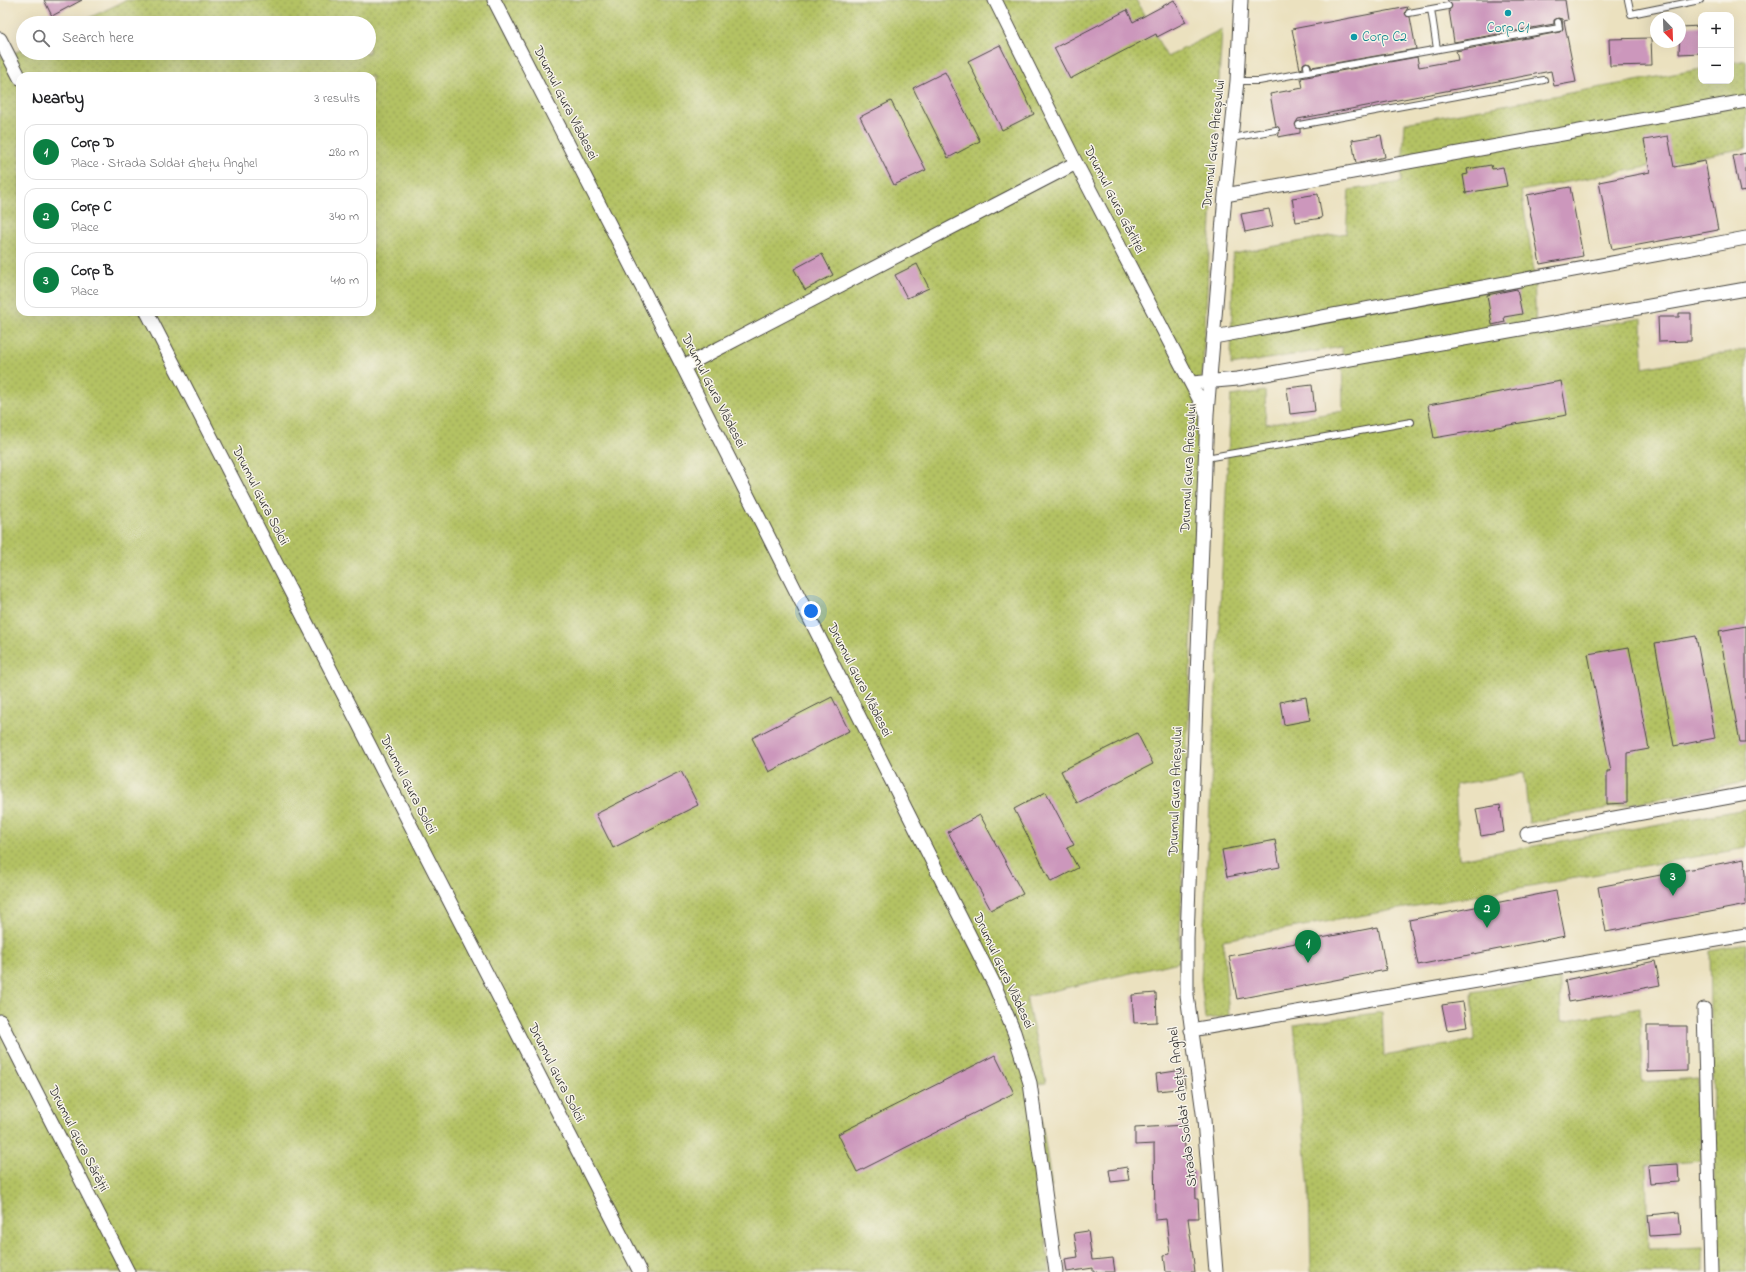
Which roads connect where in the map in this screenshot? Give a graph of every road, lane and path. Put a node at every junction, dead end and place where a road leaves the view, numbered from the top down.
1 (494, 0) edge
2 (995, 0) edge
3 (1241, 0) edge
4 (1628, 0) edge
5 (1700, 0) edge
6 (1448, 6) dead end
7 (1432, 9) junction
8 (1409, 13) dead end
9 (1558, 22) dead end
10 (0, 39) edge
11 (1438, 49) junction
12 (17, 72) edge
13 (1544, 80) dead end
14 (1237, 81) junction
15 (1746, 101) edge
16 (1299, 125) dead end
17 (1276, 130) dead end
18 (1231, 138) junction
19 (1076, 163) junction
20 (1225, 195) junction
21 (1746, 238) edge
22 (1746, 289) edge
23 (149, 316) edge
24 (1214, 337) junction
25 (683, 367) junction
26 (1192, 383) junction
27 (1210, 383) junction
28 (1207, 414) junction
29 (1411, 422) dead end
30 (1206, 458) junction
31 (1746, 794) edge
32 (1527, 834) dead end
33 (1746, 935) edge
34 (1186, 938) joint
35 (1704, 1010) dead end
36 (0, 1021) edge
37 (1191, 1030) junction
38 (128, 1272) edge
39 (640, 1272) edge
40 (1056, 1272) edge
41 (1216, 1272) edge
42 (1711, 1272) edge

1 - 25 street, Drumul Gura Vlădesei
2 - 19 street, Drumul Gura Gârliței
3 - 14 street, Drumul Gura Arieșului
4 - 5 lane
6 - 7 lane
7 - 8 lane
7 - 11 lane
9 - 11 lane
10 - 12 street
11 - 14 lane
13 - 16 lane
14 - 18 street, Drumul Gura Arieșului
15 - 20 street
17 - 18 lane
18 - 20 street, Drumul Gura Arieșului
19 - 25 street
19 - 26 street, Drumul Gura Gârliței
20 - 24 street, Drumul Gura Arieșului
21 - 24 street
22 - 27 street
23 - 39 street, Drumul Gura Solcii
24 - 27 street, Drumul Gura Arieșului
25 - 40 street, Drumul Gura Vlădesei
26 - 27 street
26 - 28 street, Drumul Gura Gârliței
27 - 28 street, Drumul Gura Arieșului
28 - 30 street, Drumul Gura Arieșului
29 - 30 lane
30 - 34 street, Drumul Gura Arieșului
31 - 32 street
33 - 37 street
34 - 37 street, Strada Soldat Ghețu Anghel
35 - 42 street
36 - 38 street, Drumul Gura Sărății
37 - 41 street, Strada Soldat Ghețu Anghel

